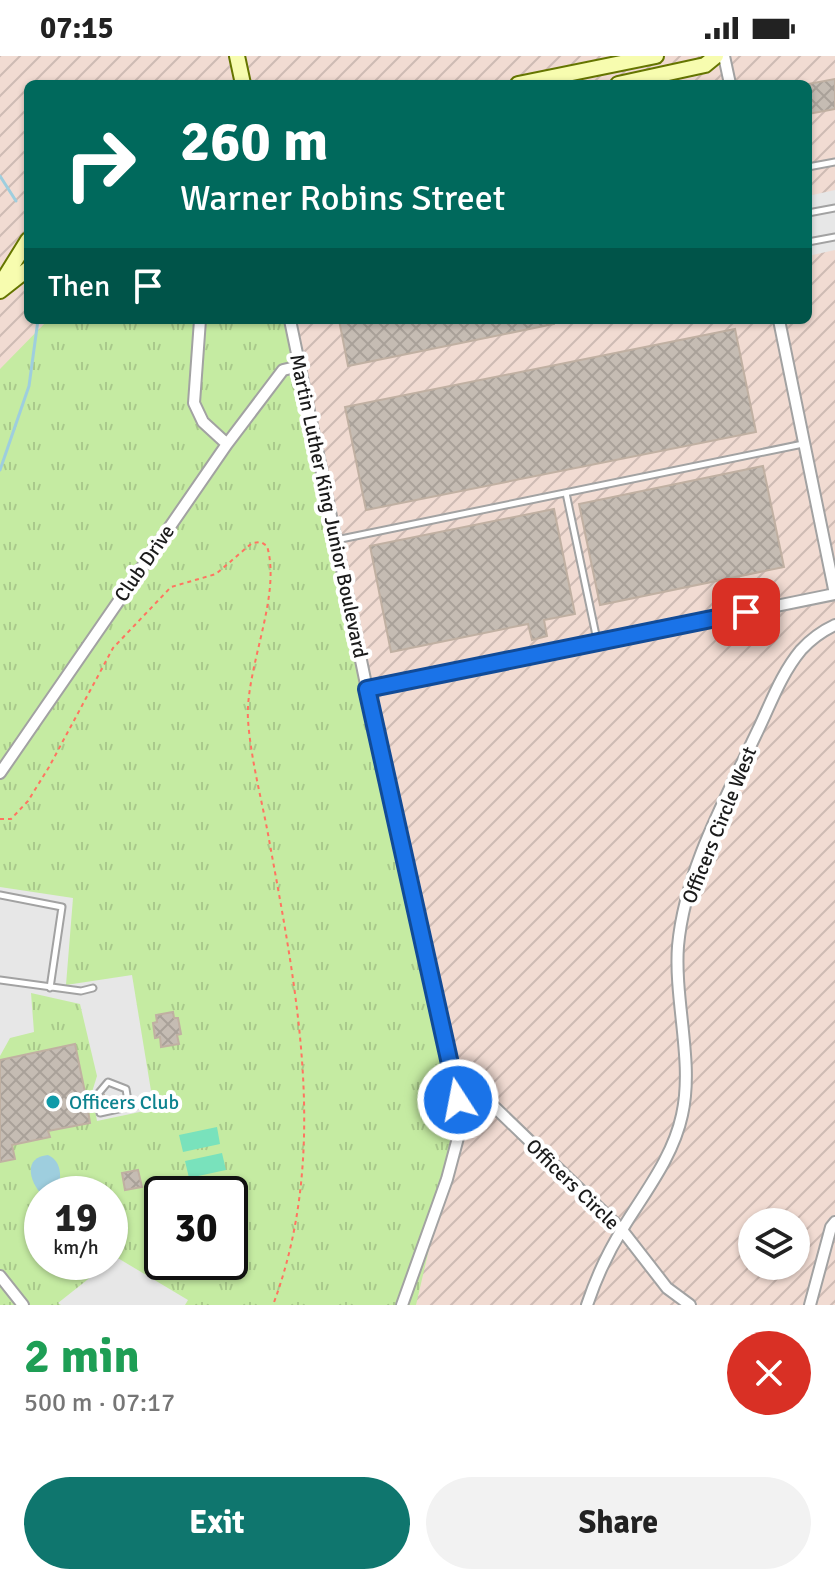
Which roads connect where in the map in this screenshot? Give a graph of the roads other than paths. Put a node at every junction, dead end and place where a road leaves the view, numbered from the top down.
1 (656, 56) edge
2 (716, 56) edge
3 (724, 56) edge
4 (538, 80) edge
5 (636, 80) edge
6 (729, 80) edge
7 (835, 162) edge
8 (812, 166) edge
9 (835, 208) edge
10 (812, 212) edge
11 (835, 237) edge
12 (812, 241) edge
13 (24, 244) edge
14 (24, 272) edge
15 (0, 285) edge
16 (0, 291) edge
17 (200, 324) edge
18 (291, 324) edge
19 (780, 324) edge
20 (300, 366) junction
21 (227, 444) junction
22 (804, 444) junction
23 (566, 493) junction
24 (336, 540) junction
25 (835, 594) edge
26 (835, 625) edge
27 (598, 642) junction
28 (367, 689) junction
29 (0, 773) edge
30 (0, 895) edge
31 (0, 980) edge
32 (50, 988) junction
33 (93, 988) dead end
34 (452, 1067) junction
35 (97, 1095) dead end
36 (141, 1104) dead end
37 (129, 1107) junction
38 (99, 1108) dead end
39 (835, 1222) edge
40 (622, 1230) junction
41 (0, 1276) edge
42 (23, 1305) edge
43 (402, 1305) edge
44 (587, 1305) edge
45 (690, 1305) edge
46 (810, 1305) edge

1 - 4 street
2 - 5 street
3 - 6 street
7 - 8 lane
9 - 10 lane
11 - 12 lane
13 - 15 street
14 - 16 street
17 - 21 street
18 - 20 street, Martin Luther King Junior Boulevard
19 - 22 street
20 - 21 street, Club Drive
20 - 24 street, Martin Luther King Junior Boulevard
21 - 29 street, Club Drive
22 - 23 lane
22 - 25 street
23 - 24 lane
23 - 27 lane
24 - 28 street, Martin Luther King Junior Boulevard
25 - 27 street
26 - 40 street, Officers Circle West
27 - 28 street
28 - 34 street, Martin Luther King Junior Boulevard
30 - 32 lane
31 - 32 lane
32 - 33 lane
34 - 40 street, Officers Circle
34 - 43 street, Martin Luther King Junior Boulevard
35 - 37 lane
36 - 37 lane
37 - 38 lane
39 - 46 street
40 - 44 street, Officers Circle West
40 - 45 street, Officers Circle
41 - 42 street

